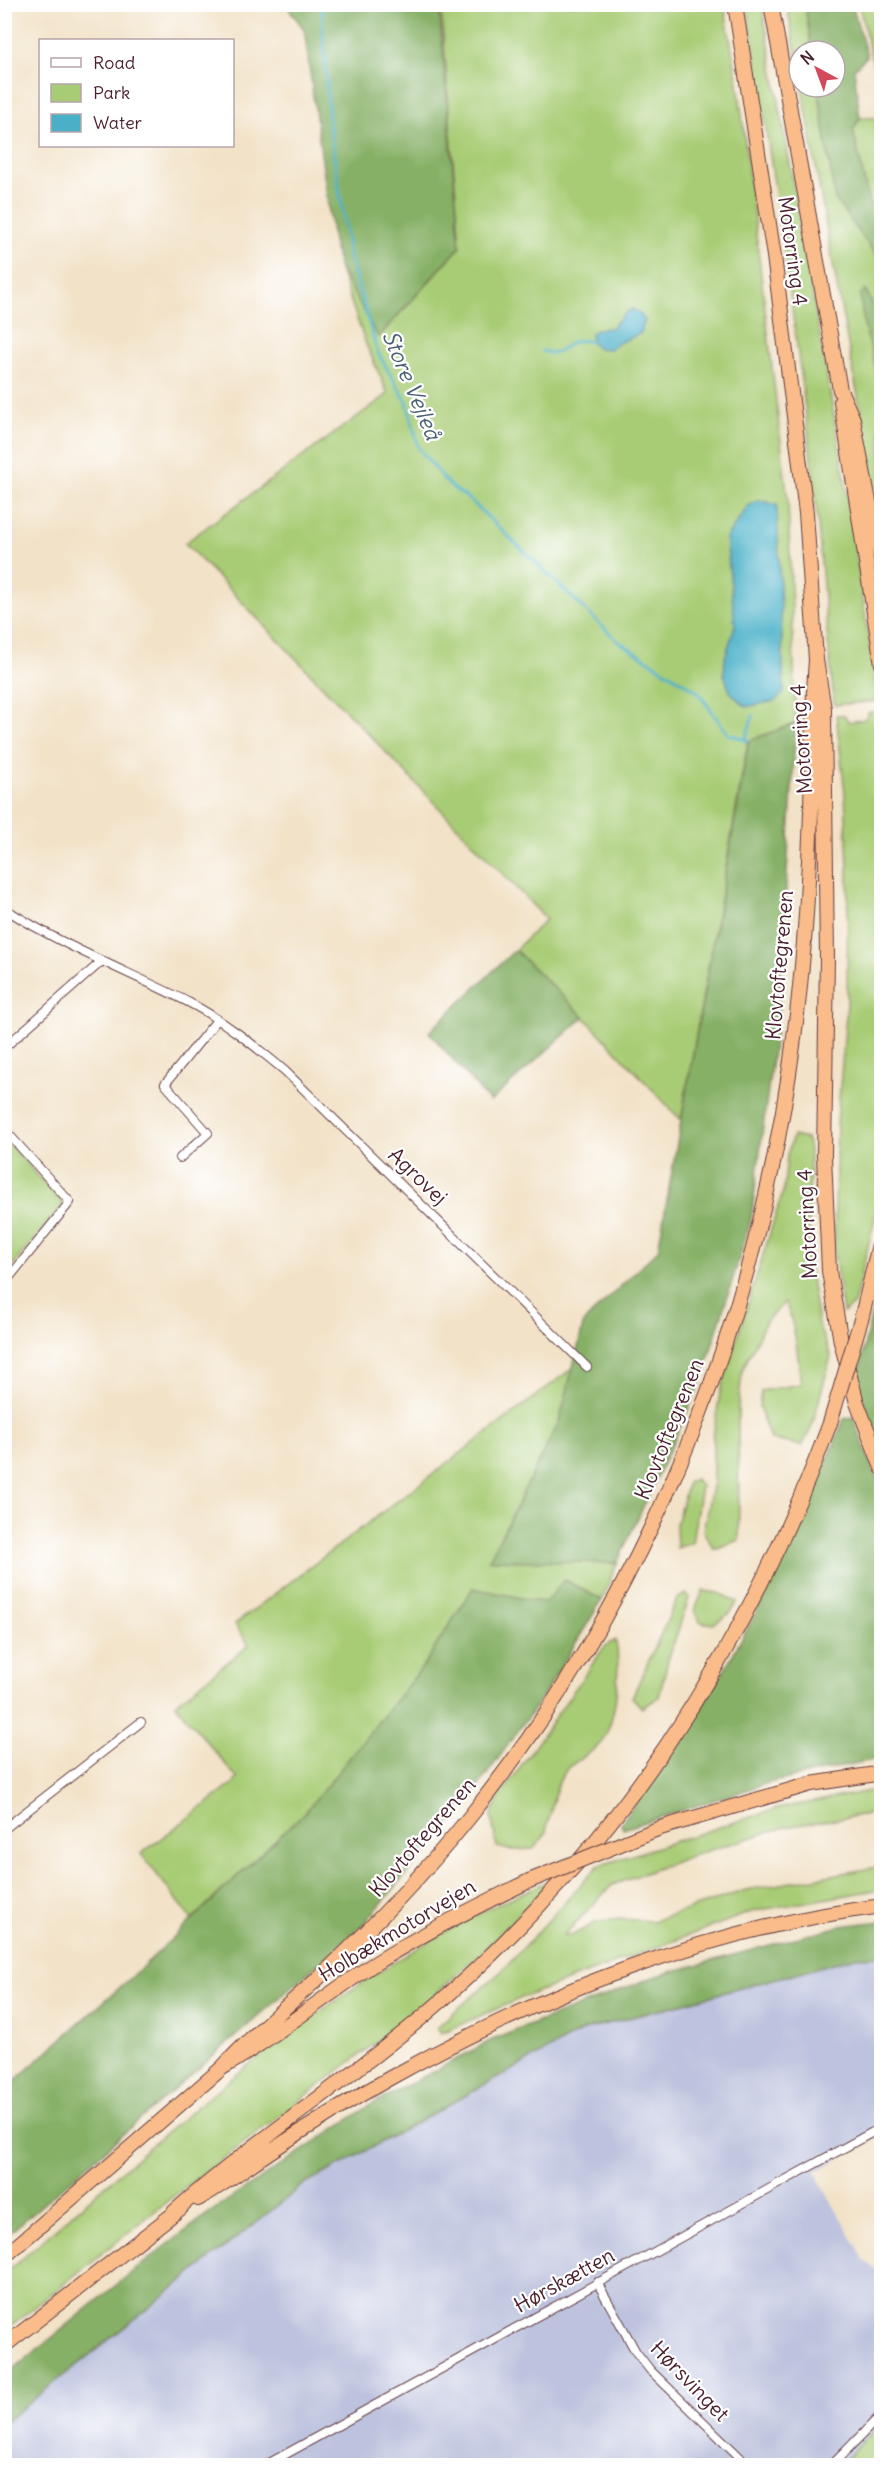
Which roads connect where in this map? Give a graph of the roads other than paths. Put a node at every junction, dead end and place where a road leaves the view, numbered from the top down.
1 (735, 4) edge
2 (771, 4) edge
3 (840, 390) junction
4 (882, 568) edge
5 (816, 660) junction
6 (882, 664) edge
7 (4, 908) edge
8 (102, 961) junction
9 (217, 1020) junction
10 (4, 1048) edge
11 (4, 1129) edge
12 (180, 1158) dead end
13 (882, 1233) edge
14 (4, 1284) edge
15 (587, 1367) dead end
16 (882, 1468) edge
17 (141, 1722) dead end
18 (878, 1773) edge
19 (4, 1829) edge
20 (882, 1906) edge
21 (222, 2068) junction
22 (882, 2127) edge
23 (174, 2212) junction
24 (4, 2257) edge
25 (597, 2282) junction
26 (4, 2346) edge
27 (882, 2414) edge
28 (264, 2466) edge
29 (748, 2466) edge
30 (831, 2466) edge

1 - 5 highway, Motorring 4
2 - 3 highway, Motorring 4
3 - 4 highway, Motorring 4
3 - 6 highway
5 - 16 highway, Motorring 4
5 - 21 highway, Klovtoftegrenen
7 - 8 street, Agrovej
8 - 9 street, Agrovej
8 - 10 street
9 - 12 street
9 - 15 street, Agrovej
11 - 14 street
13 - 23 highway, bridge
17 - 19 street
18 - 21 highway, Holbækmotorvejen, bridge
20 - 23 highway
21 - 24 highway, Holbækmotorvejen
22 - 25 street, Hørskætten
23 - 26 highway
25 - 28 street, Hørskætten
25 - 29 street, Hørsvinget
27 - 30 street

